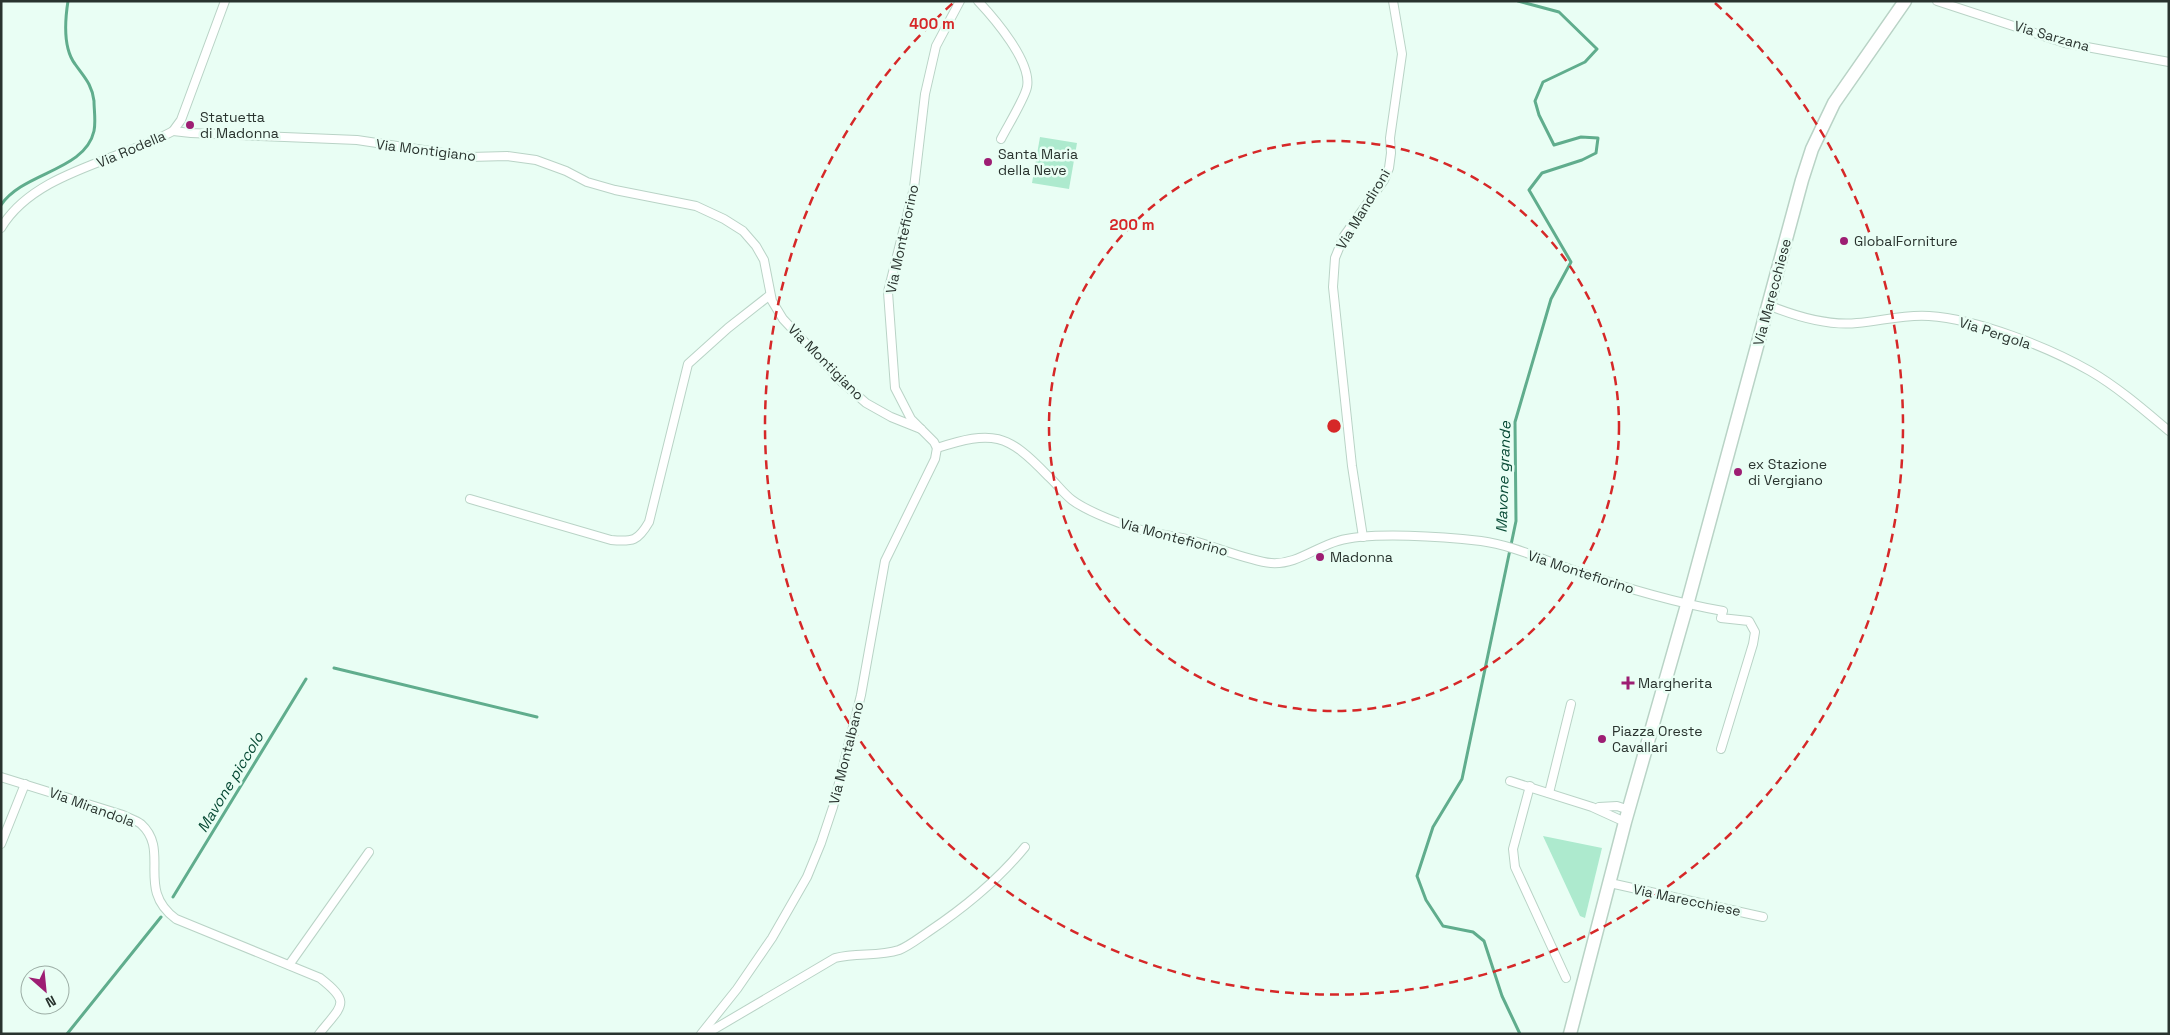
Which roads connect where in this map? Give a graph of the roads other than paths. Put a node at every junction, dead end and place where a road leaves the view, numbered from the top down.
1 (225, 1) edge
2 (960, 1) edge
3 (978, 1) edge
4 (1393, 1) edge
5 (1904, 1) edge
6 (1937, 1) edge
7 (2169, 62) edge
8 (173, 131) junction
9 (1001, 139) dead end
10 (1, 228) edge
11 (770, 295) junction
12 (1768, 305) junction
13 (921, 429) junction
14 (2169, 431) edge
15 (937, 448) junction
16 (470, 499) dead end
17 (1363, 537) junction
18 (1687, 605) junction
19 (1571, 704) dead end
20 (1721, 749) dead end
21 (1, 777) edge
22 (1510, 781) dead end
23 (25, 784) junction
24 (1530, 786) junction
25 (1549, 793) junction
26 (1592, 807) junction
27 (1627, 816) junction
28 (1, 844) edge
29 (1025, 846) dead end
30 (369, 852) dead end
31 (1610, 883) junction
32 (1763, 917) dead end
33 (288, 965) junction
34 (1566, 978) dead end
35 (319, 1034) edge
36 (701, 1034) edge
37 (706, 1034) edge
38 (1570, 1034) edge

1 - 8 street, Via Rodella
2 - 13 street, Via Montefiorino
3 - 9 street
4 - 17 street, Via Mandironi
5 - 12 main road, Via Marecchiese
6 - 7 street, Via Sarzana
8 - 10 street, Via Rodella
8 - 11 street, Via Montigiano
11 - 13 street, Via Montigiano
11 - 16 street
12 - 14 street, Via Pergola
12 - 18 main road, Via Marecchiese
13 - 15 street, Via Montefiorino
15 - 17 street, Via Montefiorino
15 - 36 street, Via Montalbano
17 - 18 street, Via Montefiorino
18 - 20 street
18 - 27 main road, Via Marecchiese
19 - 25 street
21 - 23 street, Via Mirandola
22 - 24 street
23 - 28 street
23 - 33 street, Via Mirandola
24 - 25 street
24 - 34 street
25 - 26 street
26 - 27 street
26 - 27 street
27 - 31 main road, Via Marecchiese
29 - 37 street
30 - 33 street
31 - 32 street, Via Marecchiese
31 - 38 main road, Via Marecchiese
33 - 35 street, Via Mirandola

